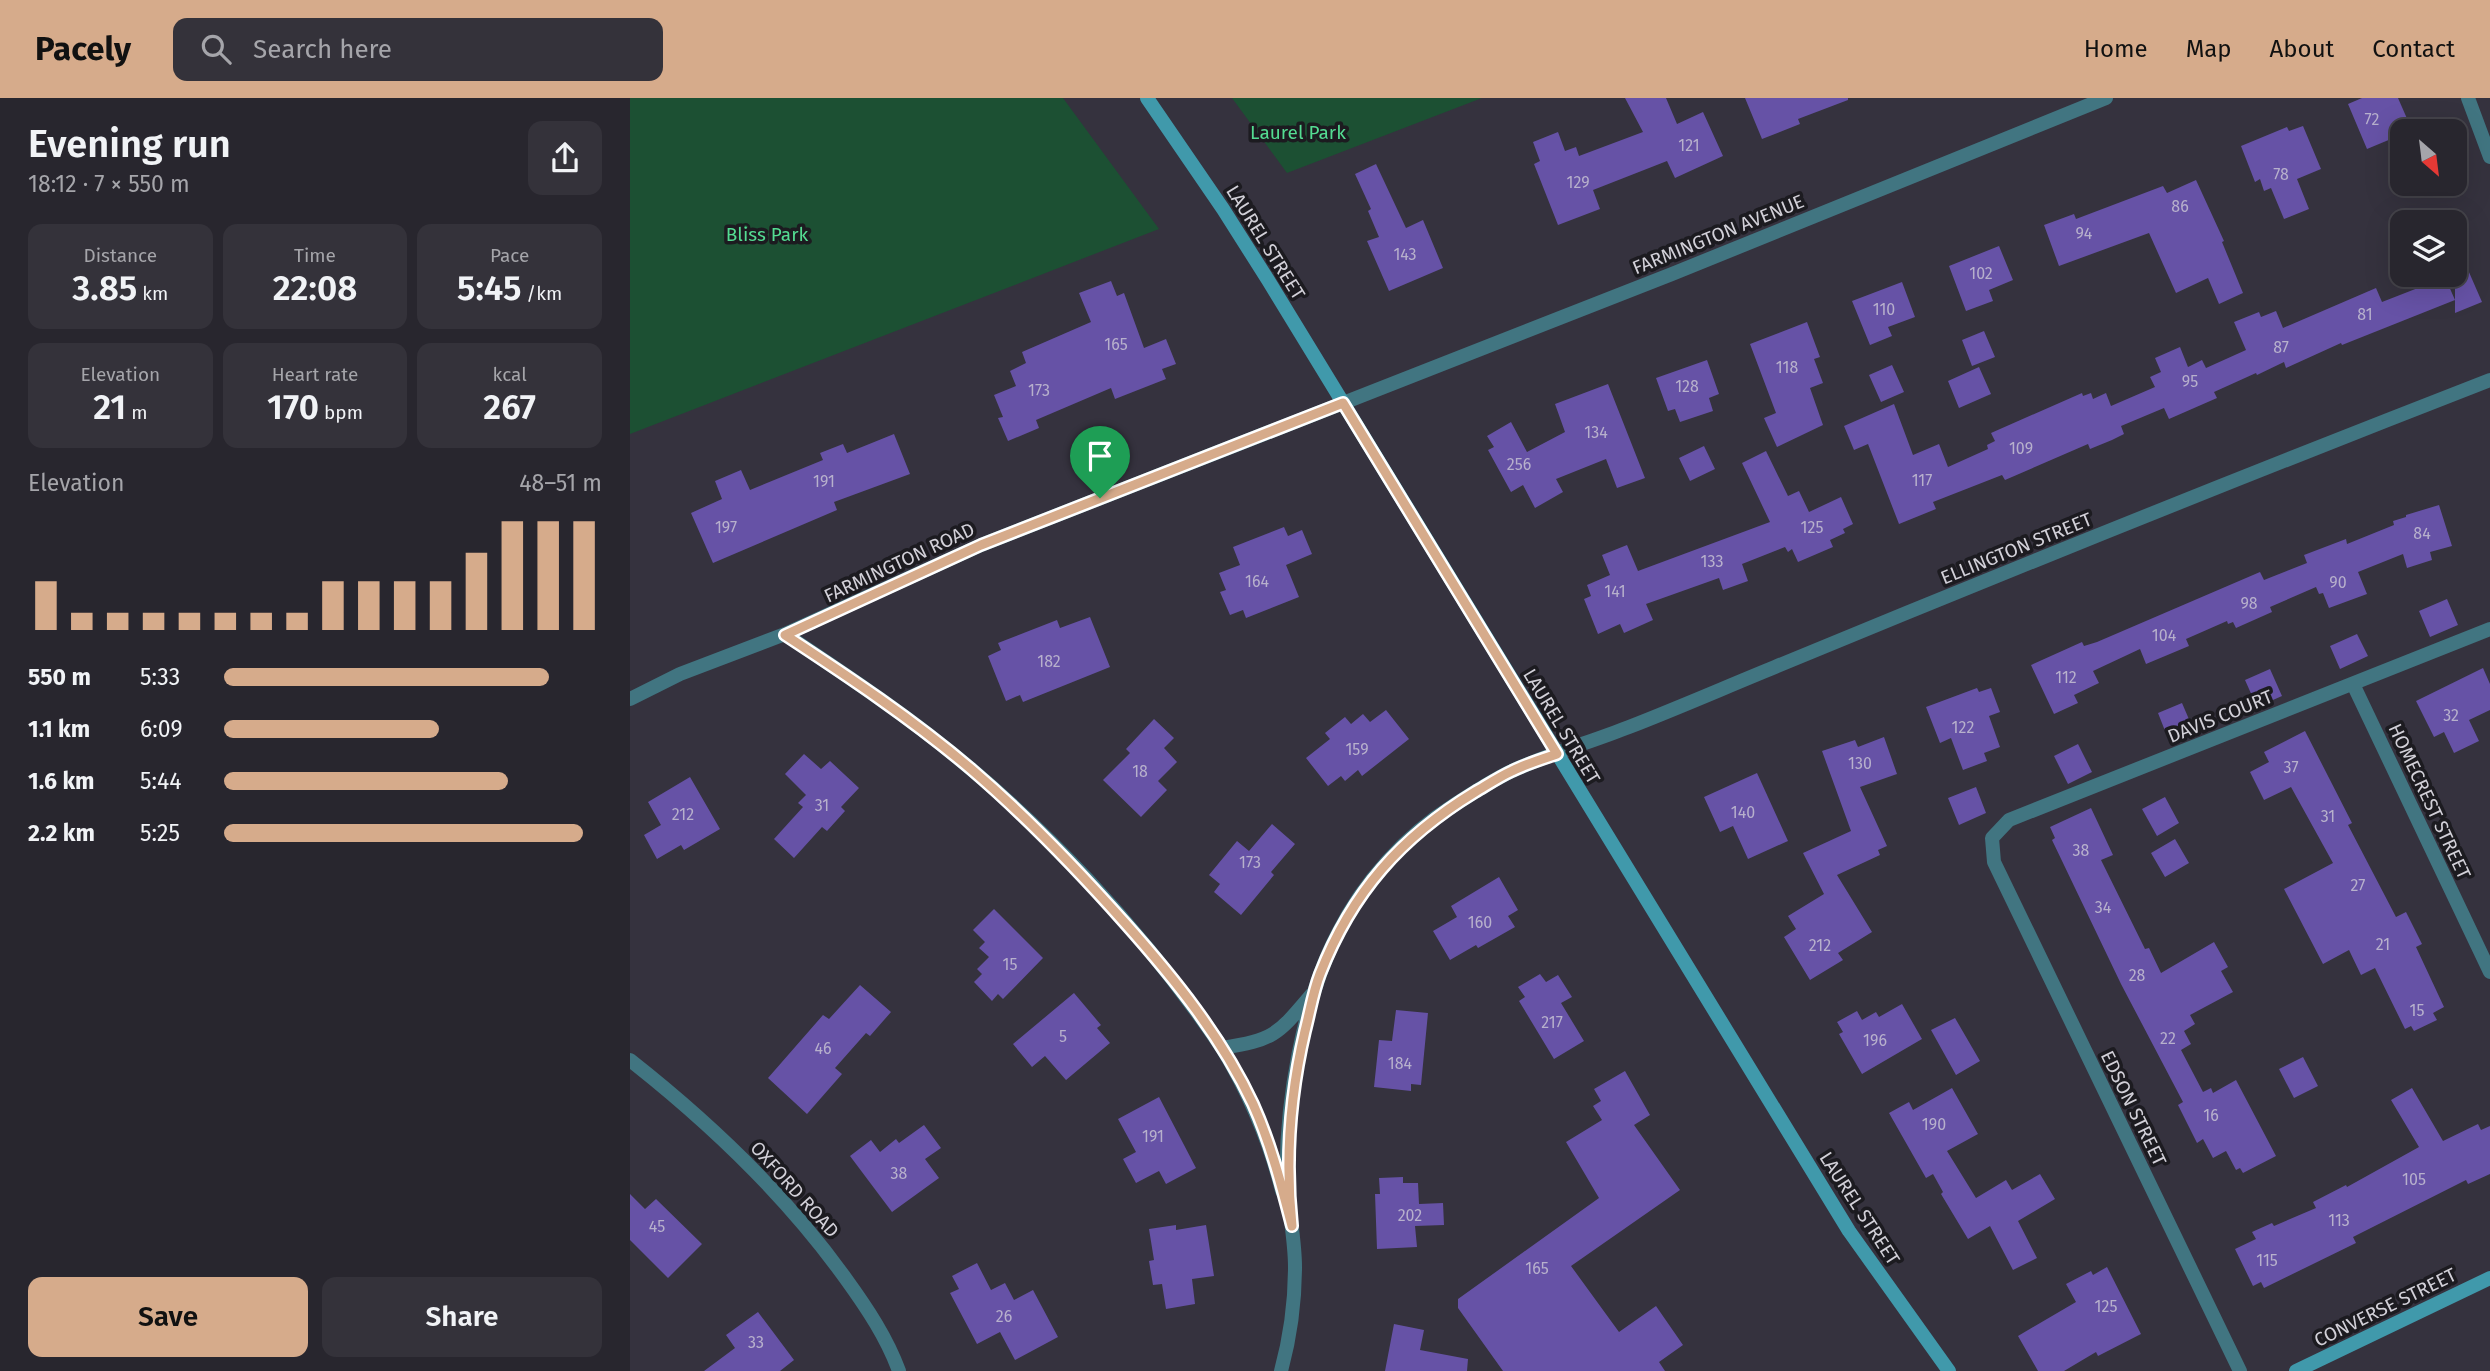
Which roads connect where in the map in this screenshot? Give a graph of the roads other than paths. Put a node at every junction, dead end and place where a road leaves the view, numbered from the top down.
1 (1147, 98) edge
2 (2106, 98) edge
3 (2468, 98) edge
4 (2490, 157) edge
5 (2490, 380) edge
6 (1343, 403) junction
7 (2490, 629) edge
8 (785, 635) junction
9 (2353, 684) junction
10 (630, 699) edge
11 (1557, 754) junction
12 (1994, 862) joint
13 (2490, 972) edge
14 (1315, 991) junction
15 (1222, 1048) junction
16 (630, 1060) edge
17 (1292, 1226) junction
18 (2490, 1278) edge
19 (899, 1371) edge
20 (1281, 1371) edge
21 (1949, 1371) edge
22 (2240, 1371) edge
23 (2296, 1371) edge

1 - 6 street, LAUREL STREET
2 - 6 street, FARMINGTON AVENUE
3 - 4 street
5 - 11 street, ELLINGTON STREET
6 - 8 street, FARMINGTON ROAD
6 - 11 street, LAUREL STREET
7 - 9 street, DAVIS COURT
8 - 10 street, FARMINGTON ROAD
8 - 15 street
9 - 12 street, DAVIS COURT
9 - 13 street, HOMECREST STREET
11 - 14 street, ELLINGTON STREET
11 - 21 street, LAUREL STREET
12 - 22 street, EDSON STREET
14 - 15 street
14 - 17 street
15 - 17 street
16 - 19 street, OXFORD ROAD
17 - 20 street
18 - 23 street, CONVERSE STREET

